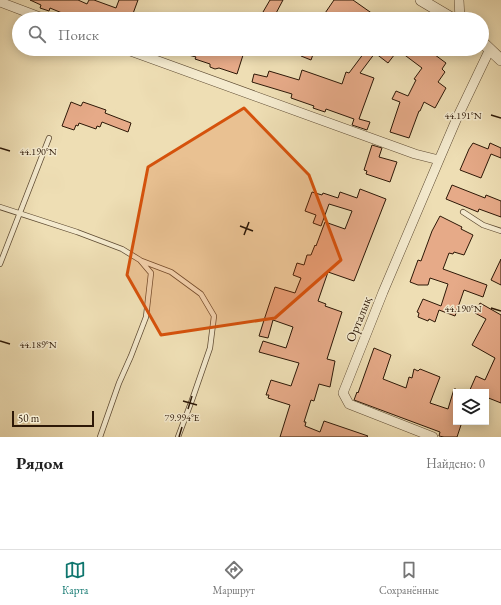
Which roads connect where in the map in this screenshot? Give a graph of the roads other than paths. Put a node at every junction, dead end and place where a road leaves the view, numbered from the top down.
1 (422, 0) edge
2 (459, 0) edge
3 (0, 2) edge
4 (26, 12) edge
5 (442, 12) edge
6 (460, 12) edge
7 (489, 49) edge
8 (144, 56) edge
9 (482, 56) edge
10 (501, 60) edge
11 (48, 138) dead end
12 (439, 160) junction
13 (0, 207) edge
14 (463, 212) dead end
15 (20, 214) junction
16 (501, 231) edge
17 (140, 260) junction
18 (0, 264) edge
19 (100, 437) edge
20 (178, 437) edge
21 (433, 437) edge

1 - 5 street
2 - 6 street
3 - 4 street
7 - 10 street
8 - 12 street
9 - 12 street
11 - 15 lane
12 - 21 street, Орталық
13 - 15 lane
14 - 16 lane
15 - 17 lane
15 - 18 lane
17 - 19 lane
17 - 20 lane

